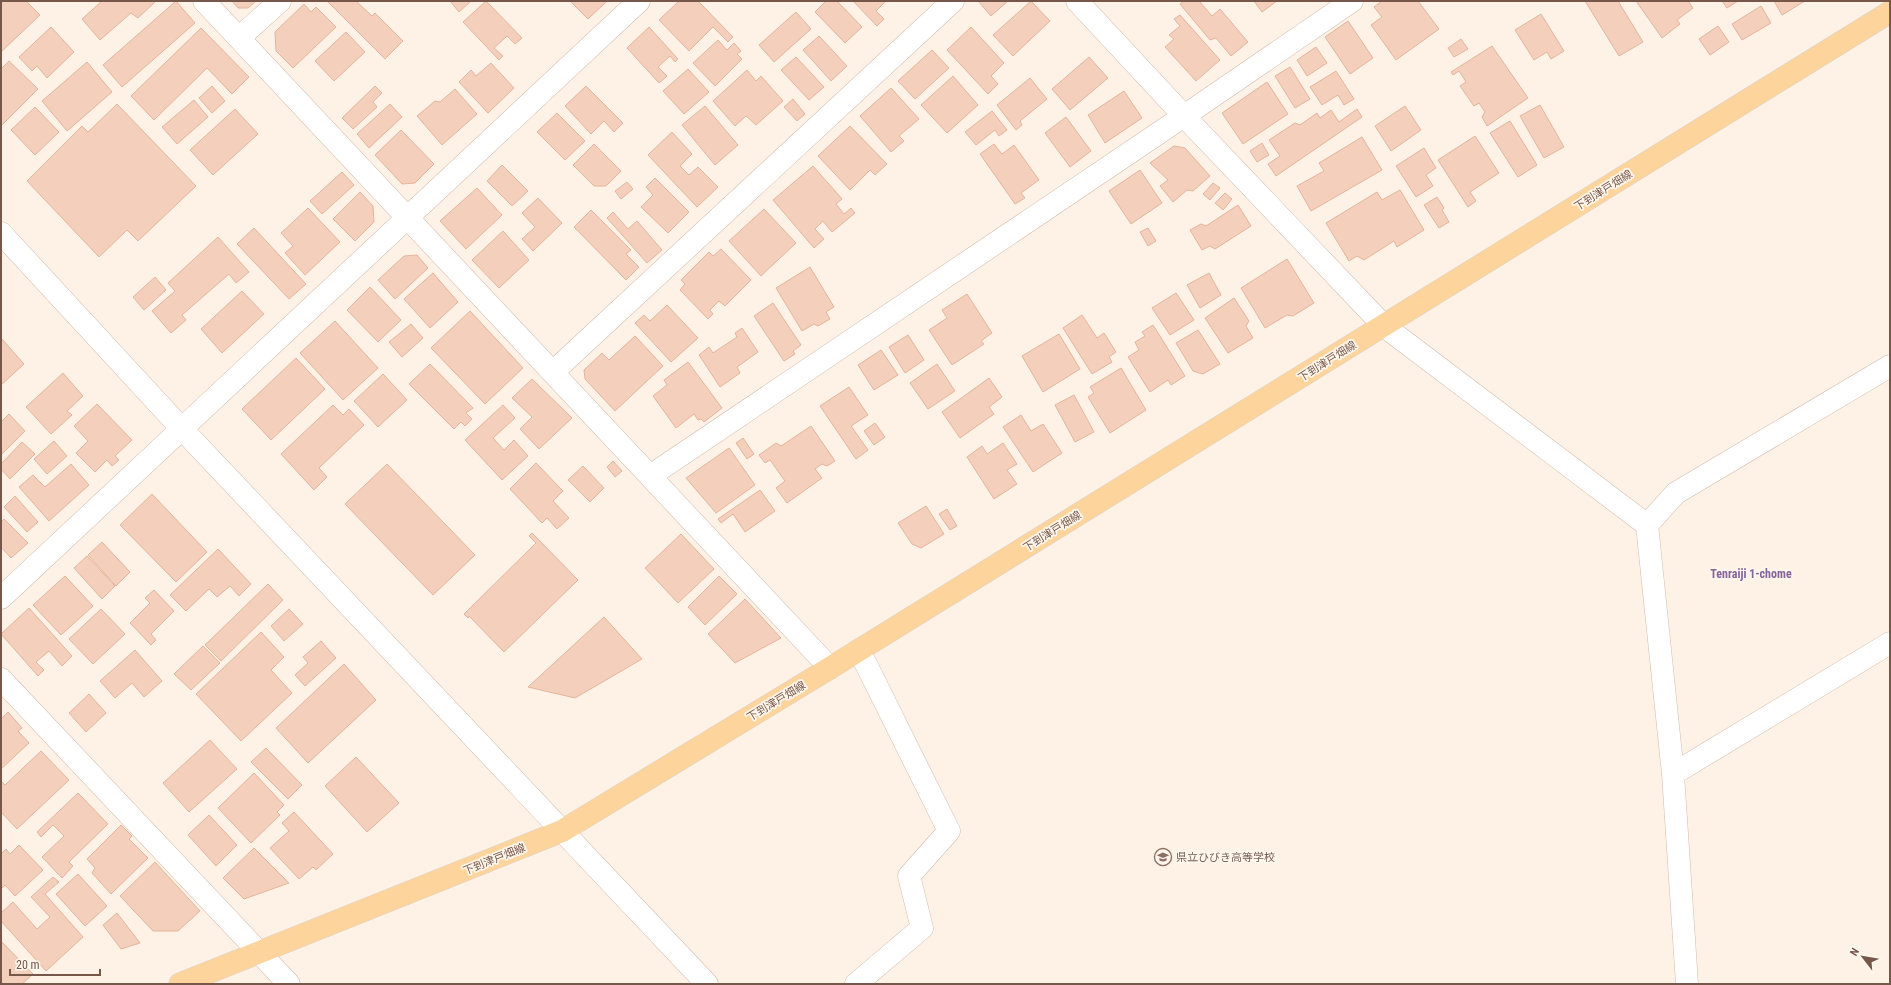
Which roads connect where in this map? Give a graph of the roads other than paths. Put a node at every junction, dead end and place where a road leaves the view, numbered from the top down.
1 (204, 1) edge
2 (280, 1) edge
3 (639, 1) edge
4 (953, 1) edge
5 (1077, 1) edge
6 (1352, 1) edge
7 (1890, 12) edge
8 (239, 38) junction
9 (1184, 116) junction
10 (408, 218) junction
11 (1, 233) edge
12 (1384, 326) junction
13 (1890, 366) edge
14 (553, 372) junction
15 (182, 429) junction
16 (650, 476) junction
17 (1647, 525) junction
18 (1, 598) edge
19 (1890, 643) edge
20 (859, 650) junction
21 (830, 668) junction
22 (1, 679) edge
23 (1673, 774) junction
24 (562, 831) junction
25 (260, 953) junction
26 (180, 984) edge
27 (289, 984) edge
28 (707, 984) edge
29 (856, 984) edge
30 (1686, 984) edge

1 - 8 street
2 - 8 street
3 - 10 street
4 - 14 street
5 - 9 street
6 - 9 street
7 - 12 main road, 下到津戸畑線
8 - 10 street
9 - 12 street
9 - 16 street
10 - 14 street
10 - 15 street
11 - 15 street
12 - 17 street
12 - 20 main road, 下到津戸畑線
13 - 17 street
14 - 16 street
15 - 18 street
15 - 24 street
16 - 21 street
17 - 23 street
19 - 23 street
20 - 21 main road, 下到津戸畑線
20 - 29 street
21 - 24 main road, 下到津戸畑線
22 - 25 street
23 - 30 street
24 - 25 main road, 下到津戸畑線
24 - 28 street
25 - 26 main road, 下到津戸畑線
25 - 27 street

